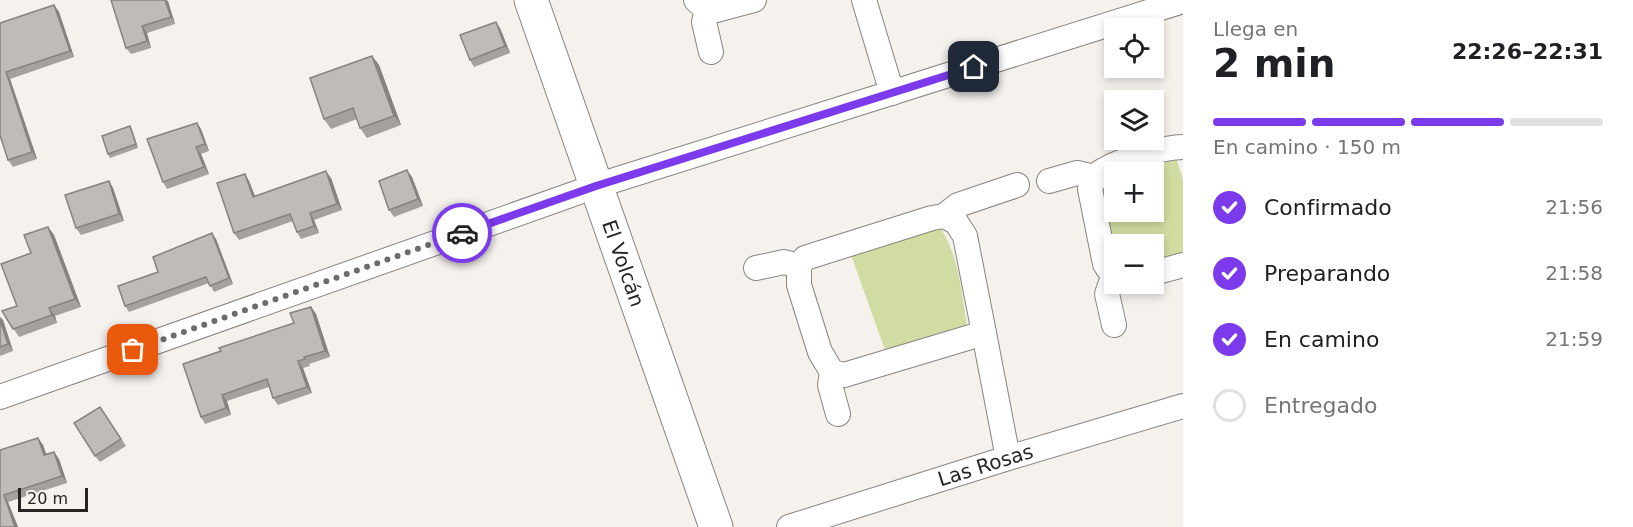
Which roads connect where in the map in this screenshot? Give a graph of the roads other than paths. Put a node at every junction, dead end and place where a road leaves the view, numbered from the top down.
1 (531, 0) edge
2 (754, 0) edge
3 (864, 0) edge
4 (1183, 2) edge
5 (702, 5) edge
6 (1137, 8) edge
7 (711, 52) dead end
8 (892, 93) junction
9 (1183, 147) edge
10 (1095, 177) junction
11 (1049, 180) dead end
12 (1017, 185) dead end
13 (596, 186) junction
14 (944, 216) junction
15 (1104, 255) edge
16 (1183, 265) edge
17 (799, 266) junction
18 (756, 268) dead end
19 (1164, 270) edge
20 (1107, 294) edge
21 (1114, 325) dead end
22 (984, 333) junction
23 (831, 372) junction
24 (0, 397) edge
25 (1183, 406) edge
26 (838, 414) dead end
27 (1008, 458) junction
28 (716, 527) edge
29 (789, 527) edge

1 - 13 street, El Volcán
2 - 5 street
3 - 8 street
4 - 6 street
5 - 7 street
6 - 8 street
8 - 13 street
9 - 10 street
10 - 11 street
10 - 15 street
12 - 14 street
13 - 24 street
13 - 28 street, El Volcán
14 - 17 street
14 - 22 street
16 - 19 street
17 - 18 street
17 - 23 street
20 - 21 street
22 - 23 street
22 - 27 street
23 - 26 street
25 - 27 street, Las Rosas
27 - 29 street, Las Rosas

